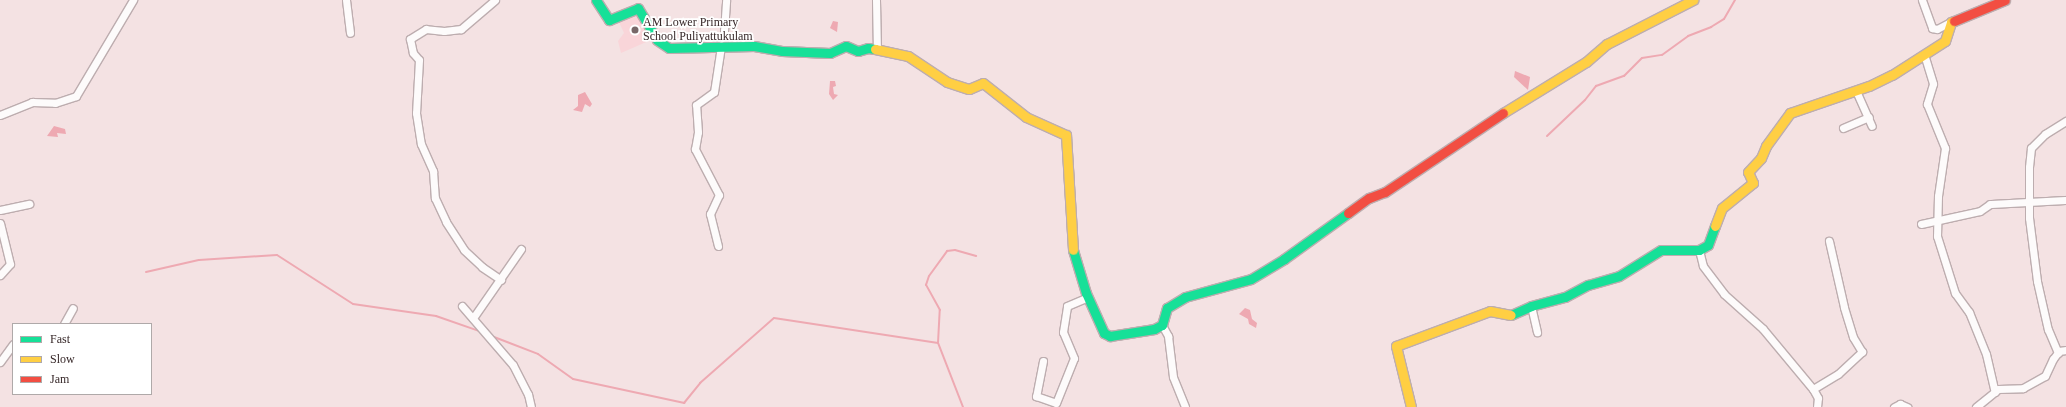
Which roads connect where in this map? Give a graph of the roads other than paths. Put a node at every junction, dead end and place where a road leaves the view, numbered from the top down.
1 (133, 0) edge
2 (346, 0) edge
3 (496, 0) edge
4 (596, 0) edge
5 (726, 0) edge
6 (876, 0) edge
7 (1693, 0) edge
8 (1922, 0) edge
9 (2005, 0) edge
10 (1996, 2) edge
11 (1951, 22) junction
12 (724, 31) dead end
13 (350, 33) dead end
14 (721, 46) junction
15 (877, 50) junction
16 (1924, 54) junction
17 (1856, 92) junction
18 (0, 115) edge
19 (1869, 117) junction
20 (2066, 122) edge
21 (1872, 126) dead end
22 (1843, 128) dead end
23 (2066, 200) edge
24 (2029, 203) junction
25 (29, 204) dead end
26 (0, 210) edge
27 (1937, 220) junction
28 (0, 223) edge
29 (1921, 224) dead end
30 (1829, 241) dead end
31 (718, 246) dead end
32 (521, 249) dead end
33 (1699, 250) junction
34 (0, 275) edge
35 (501, 280) junction
36 (1088, 298) junction
37 (462, 306) dead end
38 (1531, 306) junction
39 (73, 308) dead end
40 (473, 318) junction
41 (65, 323) edge
42 (1162, 326) junction
43 (1537, 332) dead end
44 (12, 345) edge
45 (2066, 350) edge
46 (2058, 353) junction
47 (1043, 361) dead end
48 (0, 362) edge
49 (1813, 389) junction
50 (1995, 392) junction
51 (531, 407) edge
52 (1185, 407) edge
53 (1411, 407) edge
54 (1816, 407) edge
55 (1894, 407) edge
56 (1907, 407) edge
57 (1976, 407) edge

1 - 18 street
2 - 13 street
3 - 35 street
4 - 14 street
5 - 12 street
6 - 15 street
7 - 42 street
8 - 11 street
9 - 10 street
10 - 11 street
11 - 16 street
14 - 15 street
14 - 31 street
15 - 36 street
16 - 17 street
16 - 27 street
17 - 19 street
17 - 33 street
19 - 21 street
19 - 22 street
20 - 24 street
23 - 24 street
24 - 27 street
24 - 46 street
25 - 26 street
27 - 29 street
27 - 50 street
28 - 34 street
30 - 49 street
32 - 35 street
33 - 38 street
33 - 49 street
35 - 40 street
36 - 42 street
36 - 47 street
37 - 40 street
38 - 43 street
38 - 53 street
39 - 41 street
40 - 51 street
42 - 52 street
44 - 48 street
45 - 46 street
46 - 50 street
49 - 54 street
50 - 57 street
55 - 56 street

